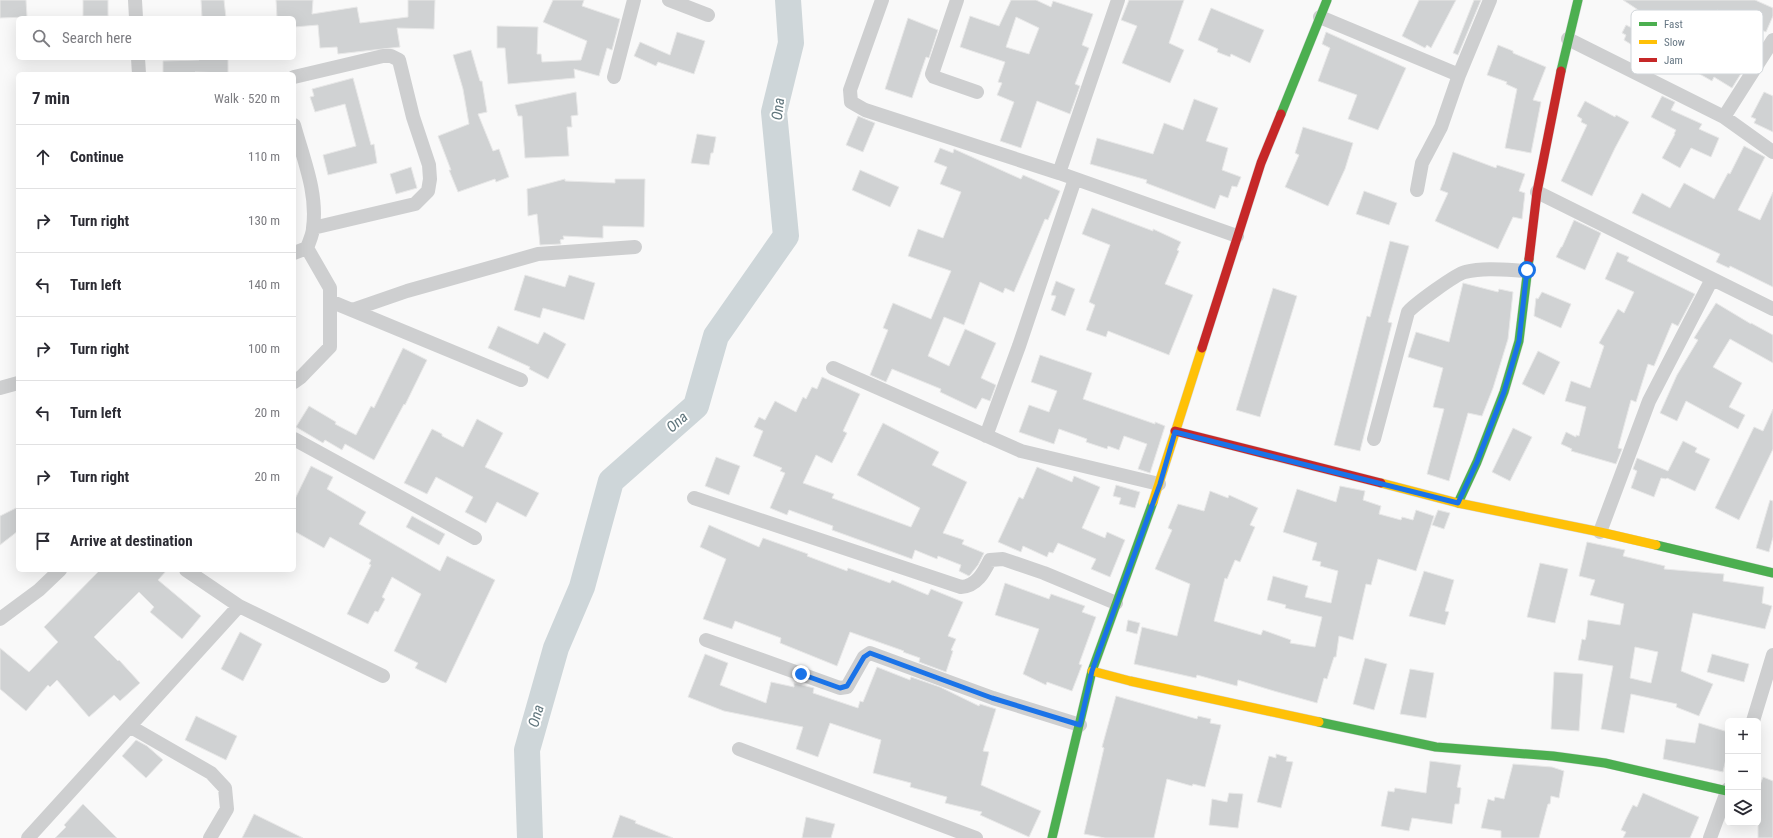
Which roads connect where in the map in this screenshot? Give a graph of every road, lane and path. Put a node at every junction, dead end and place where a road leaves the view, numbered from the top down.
1 (135, 0) edge
2 (634, 0) edge
3 (669, 0) edge
4 (882, 0) edge
5 (956, 0) edge
6 (1118, 0) edge
7 (1327, 0) edge
8 (1490, 0) edge
9 (1578, 0) edge
10 (708, 15) dead end
11 (136, 16) edge
12 (1320, 17) junction
13 (1568, 39) junction
14 (1773, 40) edge
15 (1763, 56) edge
16 (138, 60) edge
17 (1631, 70) edge
18 (139, 72) edge
19 (1638, 74) edge
20 (1751, 74) edge
21 (1459, 75) junction
22 (296, 77) edge
23 (614, 77) dead end
24 (977, 92) dead end
25 (1724, 117) junction
26 (296, 132) edge
27 (1773, 152) edge
28 (1059, 173) junction
29 (1075, 179) junction
30 (1417, 190) dead end
31 (1537, 192) junction
32 (313, 228) junction
33 (1237, 236) junction
34 (635, 247) dead end
35 (301, 250) edge
36 (1527, 270) junction
37 (1712, 279) junction
38 (330, 302) junction
39 (1773, 309) edge
40 (352, 310) junction
41 (833, 368) dead end
42 (520, 380) dead end
43 (296, 381) edge
44 (16, 384) edge
45 (0, 388) edge
46 (1175, 432) junction
47 (986, 436) junction
48 (1374, 439) dead end
49 (296, 440) edge
50 (1160, 484) junction
51 (694, 498) dead end
52 (1458, 503) junction
53 (1600, 532) junction
54 (475, 538) dead end
55 (58, 572) edge
56 (189, 572) edge
57 (1773, 573) edge
58 (1116, 603) junction
59 (239, 606) junction
60 (0, 619) edge
61 (706, 640) dead end
62 (1773, 655) edge
63 (1092, 671) junction
64 (384, 676) dead end
65 (1754, 718) edge
66 (1080, 725) junction
67 (131, 727) junction
68 (739, 749) dead end
69 (1725, 789) edge
70 (1725, 798) edge
71 (28, 838) edge
72 (210, 838) edge
73 (976, 838) edge
74 (1052, 838) edge
75 (1710, 838) edge

1 - 11 street
2 - 23 street
3 - 10 street
4 - 28 street
5 - 24 street
6 - 28 street
7 - 12 street
8 - 21 street
9 - 13 street
12 - 21 street
12 - 33 street
13 - 17 street
13 - 31 street
14 - 15 street
16 - 18 street
19 - 25 street
20 - 25 street
21 - 30 street
22 - 32 street
25 - 27 street
26 - 32 street
28 - 29 street
29 - 33 street
29 - 47 street
31 - 36 street
31 - 37 street
32 - 35 street
33 - 46 street
34 - 40 street
35 - 38 street
36 - 48 street
36 - 52 street
37 - 39 street
37 - 53 street
38 - 40 street
38 - 43 street
40 - 42 street
41 - 47 street
44 - 45 street
46 - 50 street
46 - 52 street
47 - 50 street
49 - 54 street
50 - 58 street
51 - 58 street
52 - 53 street
53 - 57 street
55 - 60 street
56 - 59 street
58 - 63 street
59 - 64 street
59 - 67 street
61 - 66 street
62 - 65 street
63 - 66 street
63 - 69 street
66 - 74 street
67 - 71 street
67 - 72 street
68 - 73 street
70 - 75 street

